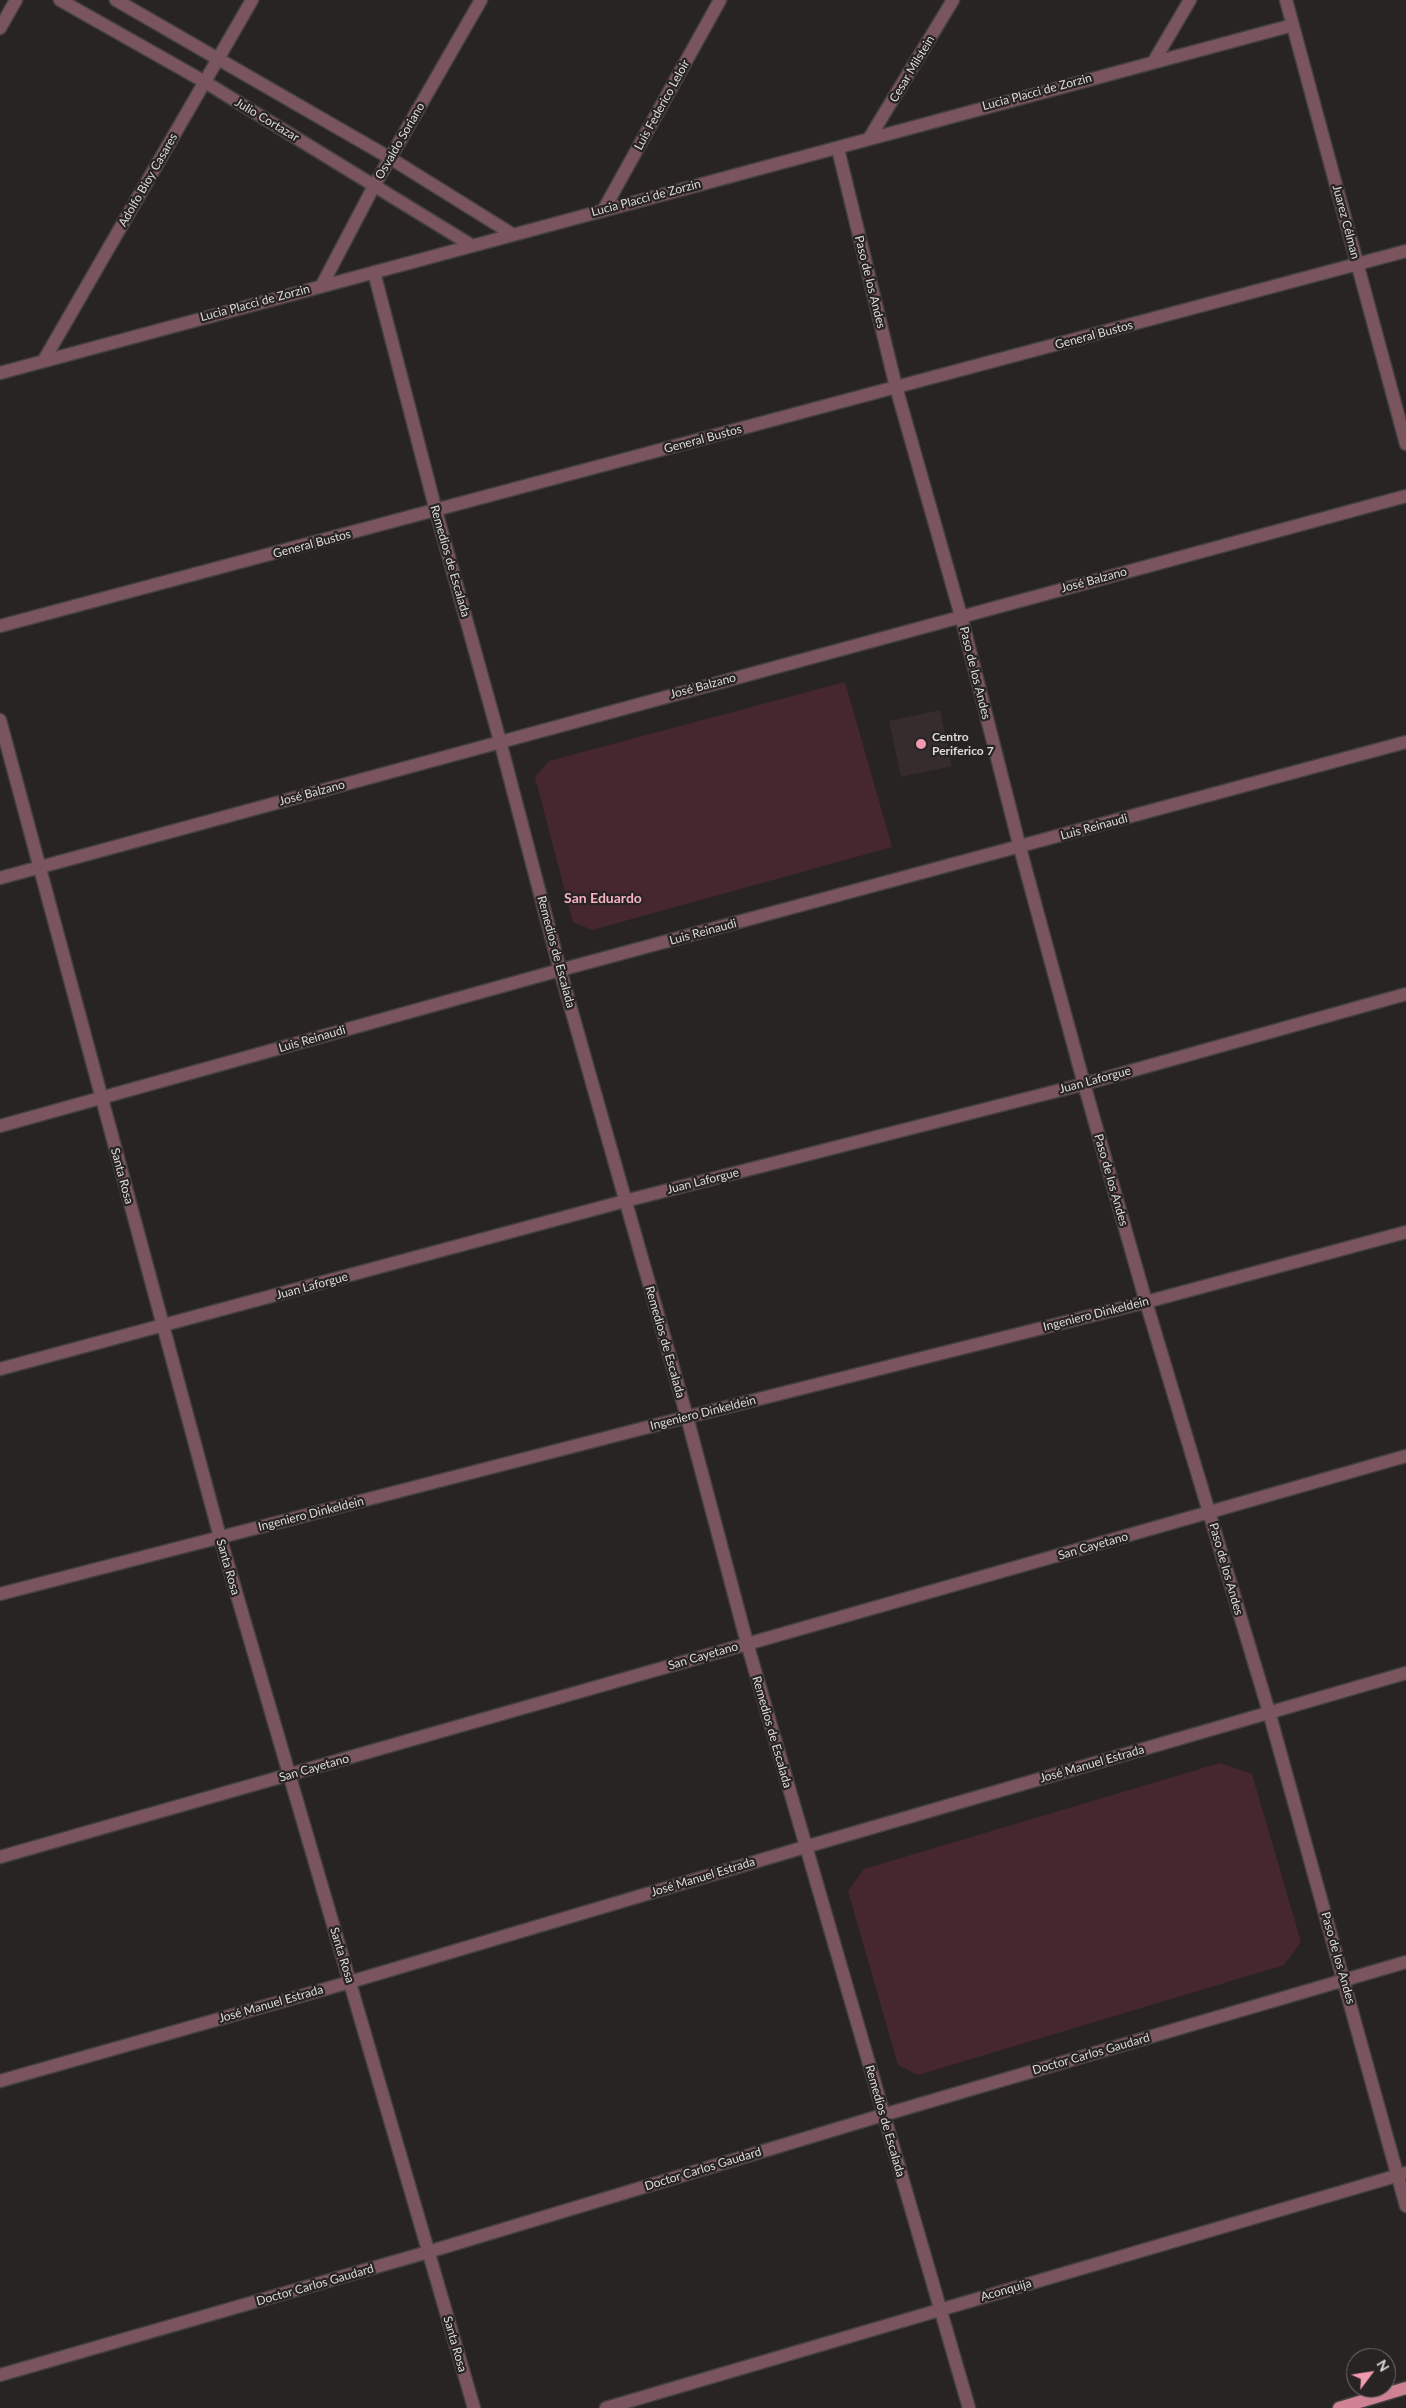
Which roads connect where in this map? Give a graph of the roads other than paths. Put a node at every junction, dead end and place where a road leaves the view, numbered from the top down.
1 (16, 0) edge
2 (60, 0) edge
3 (116, 0) edge
4 (252, 0) edge
5 (481, 0) edge
6 (720, 0) edge
7 (953, 0) edge
8 (1190, 0) edge
9 (1286, 0) edge
10 (1293, 25) junction
11 (0, 28) edge
12 (218, 58) junction
13 (1154, 61) junction
14 (204, 82) junction
15 (870, 137) junction
16 (838, 149) junction
17 (390, 158) junction
18 (374, 186) junction
19 (604, 209) junction
20 (512, 234) junction
21 (471, 245) junction
22 (1406, 251) edge
23 (1357, 265) junction
24 (374, 272) junction
25 (322, 285) junction
26 (44, 360) junction
27 (0, 373) edge
28 (896, 388) junction
29 (1406, 444) edge
30 (1406, 496) edge
31 (436, 511) junction
32 (961, 616) junction
33 (0, 626) edge
34 (0, 720) edge
35 (500, 741) junction
36 (1406, 742) edge
37 (1020, 848) junction
38 (40, 868) junction
39 (0, 878) edge
40 (560, 970) junction
41 (1406, 994) edge
42 (1084, 1084) junction
43 (101, 1098) junction
44 (0, 1126) edge
45 (625, 1201) junction
46 (1406, 1232) edge
47 (1146, 1302) junction
48 (162, 1327) junction
49 (0, 1369) edge
50 (687, 1417) junction
51 (1406, 1456) edge
52 (1210, 1513) junction
53 (220, 1537) junction
54 (0, 1594) edge
55 (747, 1643) junction
56 (1406, 1673) edge
57 (1269, 1712) junction
58 (288, 1775) junction
59 (805, 1847) junction
60 (0, 1857) edge
61 (1406, 1962) edge
62 (1345, 1980) junction
63 (350, 1982) junction
64 (0, 2081) edge
65 (883, 2114) junction
66 (1402, 2174) edge
67 (1406, 2206) edge
68 (428, 2252) junction
69 (940, 2310) junction
70 (0, 2375) edge
71 (1406, 2388) edge
72 (474, 2408) edge
73 (606, 2408) edge
74 (969, 2408) edge
75 (1339, 2408) edge

1 - 11 street
2 - 14 street, Julio Cortazar
3 - 12 street
4 - 12 street, Adolfo Bioy Casares
5 - 17 street, Osvaldo Soriano
6 - 19 street, Luis Federico Leloir
7 - 15 street, Cesar Milstein
8 - 13 street
9 - 10 street, Juarez Célman
10 - 13 street, Lucia Placci de Zorzin
10 - 23 street, Juarez Célman
12 - 14 street, Adolfo Bioy Casares
12 - 17 street
13 - 15 street, Lucia Placci de Zorzin
14 - 18 street, Julio Cortazar
14 - 26 street, Adolfo Bioy Casares
15 - 16 street, Lucia Placci de Zorzin
16 - 19 street, Lucia Placci de Zorzin
16 - 28 street, Paso de los Andes
17 - 18 street, Osvaldo Soriano
17 - 20 street
18 - 21 street, Julio Cortazar
18 - 25 street, Osvaldo Soriano
19 - 20 street, Lucia Placci de Zorzin
20 - 21 street, Lucia Placci de Zorzin
21 - 24 street, Lucia Placci de Zorzin
22 - 23 street, General Bustos
23 - 28 street, General Bustos
23 - 29 street, Juarez Célman
24 - 25 street, Lucia Placci de Zorzin
24 - 31 street, Remedios de Escalada
25 - 26 street, Lucia Placci de Zorzin
26 - 27 street, Lucia Placci de Zorzin
28 - 31 street, General Bustos
28 - 32 street, Paso de los Andes
30 - 32 street, José Balzano
31 - 33 street, General Bustos
31 - 35 street, Remedios de Escalada
32 - 35 street, José Balzano
32 - 37 street, Paso de los Andes
34 - 38 street, Santa Rosa
35 - 38 street, José Balzano
35 - 40 street, Remedios de Escalada
36 - 37 street, Luis Reinaudi
37 - 40 street, Luis Reinaudi
37 - 42 street, Paso de los Andes
38 - 39 street, José Balzano
38 - 43 street, Santa Rosa
40 - 43 street, Luis Reinaudi
40 - 45 street, Remedios de Escalada
41 - 42 street, Juan Laforgue
42 - 45 street, Juan Laforgue
42 - 47 street, Paso de los Andes
43 - 44 street, Luis Reinaudi
43 - 48 street, Santa Rosa
45 - 48 street, Juan Laforgue
45 - 50 street, Remedios de Escalada
46 - 47 street, Ingeniero Dinkeldein
47 - 50 street, Ingeniero Dinkeldein
47 - 52 street, Paso de los Andes
48 - 49 street, Juan Laforgue
48 - 53 street, Santa Rosa
50 - 53 street, Ingeniero Dinkeldein
50 - 55 street, Remedios de Escalada
51 - 52 street, San Cayetano
52 - 55 street, San Cayetano
52 - 57 street, Paso de los Andes
53 - 54 street, Ingeniero Dinkeldein
53 - 58 street, Santa Rosa
55 - 58 street, San Cayetano
55 - 59 street, Remedios de Escalada
56 - 57 street, José Manuel Estrada
57 - 59 street, José Manuel Estrada
57 - 62 street, Paso de los Andes
58 - 60 street, San Cayetano
58 - 63 street, Santa Rosa
59 - 63 street, José Manuel Estrada
59 - 65 street, Remedios de Escalada
61 - 62 street, Doctor Carlos Gaudard
62 - 65 street, Doctor Carlos Gaudard
62 - 66 street, Paso de los Andes
63 - 64 street, José Manuel Estrada
63 - 68 street, Santa Rosa
65 - 68 street, Doctor Carlos Gaudard
65 - 69 street, Remedios de Escalada
66 - 67 street, Paso de los Andes
66 - 69 street, Aconquija
68 - 70 street, Doctor Carlos Gaudard
68 - 72 street, Santa Rosa
69 - 73 street, Aconquija
69 - 74 street, Remedios de Escalada
71 - 75 main road

